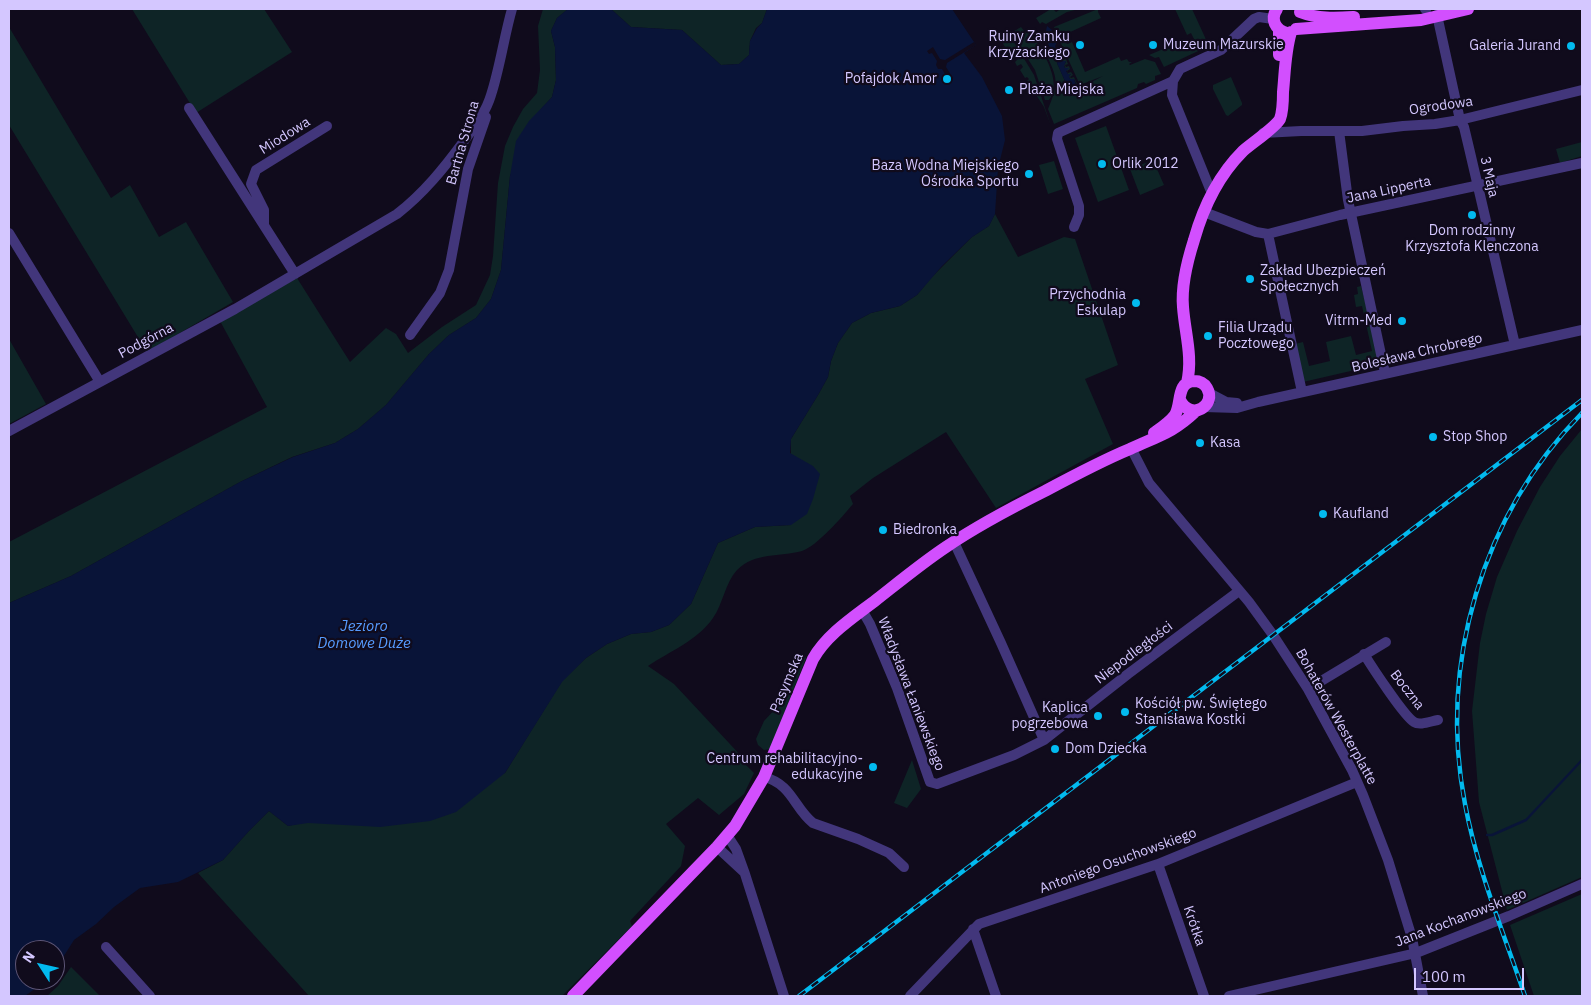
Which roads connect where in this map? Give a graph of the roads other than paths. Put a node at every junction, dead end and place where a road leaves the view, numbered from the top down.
1 (512, 9) edge
2 (1468, 9) edge
3 (1299, 10) edge
4 (1427, 13) edge
5 (1280, 20) edge
6 (1173, 81) junction
7 (1582, 90) edge
8 (189, 108) dead end
9 (485, 110) junction
10 (1280, 119) junction
11 (1460, 120) junction
12 (327, 126) dead end
13 (1301, 131) junction
14 (1339, 131) junction
15 (1264, 133) junction
16 (1582, 163) edge
17 (1477, 187) junction
18 (1214, 191) junction
19 (1204, 212) junction
20 (1351, 213) junction
21 (264, 225) junction
22 (1074, 227) dead end
23 (9, 233) edge
24 (1268, 234) junction
25 (296, 274) junction
26 (1185, 323) junction
27 (1582, 330) edge
28 (410, 335) dead end
29 (1515, 345) junction
30 (1385, 373) junction
31 (100, 382) junction
32 (1187, 383) junction
33 (1206, 388) junction
34 (1302, 392) junction
35 (1180, 400) junction
36 (1258, 402) junction
37 (1200, 409) junction
38 (9, 431) edge
39 (1131, 448) junction
40 (954, 542) junction
41 (1239, 591) junction
42 (862, 610) junction
43 (1386, 642) dead end
44 (1364, 654) junction
45 (1308, 689) junction
46 (1438, 720) dead end
47 (1044, 740) junction
48 (764, 777) junction
49 (1357, 782) junction
50 (937, 784) joint
51 (728, 835) junction
52 (717, 847) junction
53 (1158, 864) junction
54 (904, 867) dead end
55 (745, 874) junction
56 (1582, 884) edge
57 (973, 930) junction
58 (106, 947) dead end
59 (1416, 953) junction
60 (150, 996) edge
61 (573, 996) edge
62 (784, 996) edge
63 (910, 996) edge
64 (996, 996) edge
65 (1204, 996) edge
66 (1229, 996) edge
67 (1424, 996) edge

1 - 9 street, Bartna Strona
2 - 4 main road
3 - 4 main road
3 - 5 main road
4 - 5 main road
4 - 11 street, 3 Maja
5 - 6 street
5 - 10 main road
5 - 15 main road
6 - 18 street
6 - 22 street
7 - 11 street, Ogrodowa
8 - 21 street
9 - 25 street, Podgórna
9 - 28 street, Bartna Strona
10 - 13 street, Ogrodowa
10 - 15 main road
11 - 14 street, Ogrodowa
11 - 17 street, 3 Maja
12 - 21 street, Miodowa
13 - 14 street, Ogrodowa
13 - 15 street, Ogrodowa
14 - 20 street
15 - 18 main road
16 - 17 street, Jana Lipperta
17 - 20 street, Jana Lipperta
17 - 29 street, 3 Maja
18 - 19 main road
19 - 24 street, Jana Lipperta
19 - 26 main road
20 - 24 street, Jana Lipperta
20 - 30 street
21 - 25 street
23 - 31 street
24 - 34 street
25 - 31 street, Podgórna
26 - 32 main road
26 - 33 main road
27 - 29 street, Bolesława Chrobrego
29 - 30 street, Bolesława Chrobrego
30 - 34 street, Bolesława Chrobrego
31 - 38 street, Podgórna
32 - 33 main road
32 - 35 main road
33 - 36 street, Bolesława Chrobrego
33 - 37 main road
34 - 36 street, Bolesława Chrobrego
35 - 37 main road
35 - 39 main road, Pasymska
36 - 37 street, Bolesława Chrobrego
37 - 39 main road, Pasymska
39 - 40 main road, Pasymska
39 - 41 street, Bohaterów Westerplatte
40 - 42 main road, Pasymska
40 - 47 street
41 - 45 street, Bohaterów Westerplatte
41 - 47 street, Niepodległości
42 - 48 main road, Pasymska
42 - 50 street, Władysława Łaniewskiego
43 - 44 street
44 - 45 street
44 - 46 street, Boczna
45 - 49 street, Bohaterów Westerplatte
47 - 50 street, Niepodległości
48 - 51 main road, Pasymska
48 - 54 street
49 - 53 street, Antoniego Osuchowskiego
49 - 59 street, Bohaterów Westerplatte
51 - 52 main road, Pasymska
51 - 55 street
52 - 55 street
52 - 61 main road, Pasymska
53 - 57 street, Antoniego Osuchowskiego
53 - 65 street, Krótka
55 - 62 street
56 - 59 street, Jana Kochanowskiego
57 - 63 street, Antoniego Osuchowskiego
57 - 64 street
58 - 60 street
59 - 66 street, Jana Kochanowskiego
59 - 67 street, Bohaterów Westerplatte

